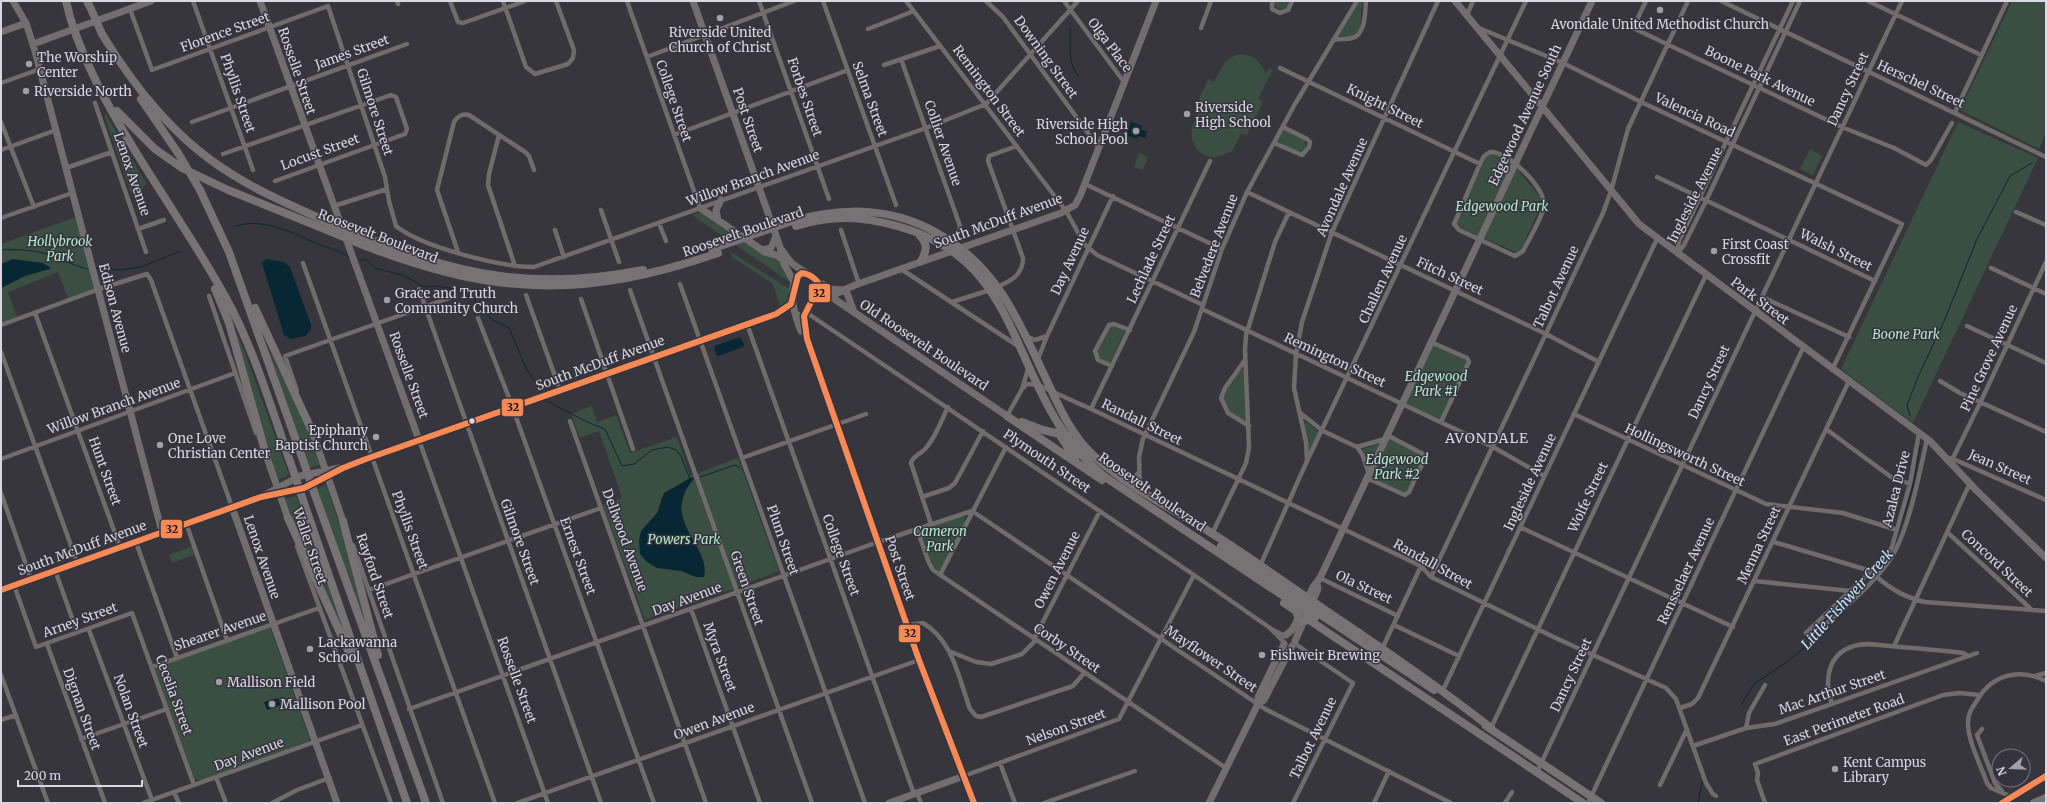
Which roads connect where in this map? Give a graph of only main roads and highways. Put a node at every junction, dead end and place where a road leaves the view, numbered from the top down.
1 (13, 1) edge
2 (66, 1) edge
3 (87, 1) edge
4 (152, 1) edge
5 (260, 1) edge
6 (693, 1) edge
7 (1156, 1) edge
8 (1455, 1) edge
9 (1592, 1) edge
10 (26, 23) junction
11 (1, 32) edge
12 (102, 34) junction
13 (33, 44) junction
14 (106, 98) junction
15 (1543, 106) junction
16 (721, 200) road end
17 (700, 208) road end
18 (718, 220) junction
19 (790, 225) junction
20 (918, 234) junction
21 (776, 236) junction
22 (194, 246) junction
23 (780, 247) junction
24 (960, 248) junction
25 (762, 250) junction
26 (715, 251) junction
27 (951, 251) junction
28 (782, 259) junction
29 (921, 261) junction
30 (808, 274) junction
31 (239, 280) junction
32 (817, 281) junction
33 (794, 282) junction
34 (995, 288) junction
35 (842, 290) junction
36 (827, 296) junction
37 (813, 300) junction
38 (793, 302) junction
39 (795, 312) junction
40 (776, 314) junction
41 (807, 314) junction
42 (856, 314) junction
43 (807, 340) junction
44 (1007, 416) junction
45 (312, 431) joint
46 (1062, 435) junction
47 (420, 440) junction
48 (1084, 446) junction
49 (266, 455) joint
50 (1080, 465) junction
51 (327, 474) junction
52 (278, 491) junction
53 (1151, 497) junction
54 (232, 507) junction
55 (288, 518) joint
56 (343, 521) joint
57 (162, 532) junction
58 (2046, 558) edge
59 (1, 590) edge
60 (1295, 600) junction
61 (1310, 600) junction
62 (1316, 615) junction
63 (1301, 619) junction
64 (371, 702) junction
65 (390, 702) junction
66 (1491, 728) junction
67 (1486, 737) junction
68 (964, 776) junction
69 (2046, 798) edge
70 (1589, 800) edge
71 (338, 803) edge
72 (407, 803) edge
73 (426, 803) edge
74 (890, 803) edge
75 (974, 803) edge
76 (1209, 803) edge
77 (1583, 803) edge
78 (1601, 803) edge
79 (2034, 803) edge

1 - 10 main road, Edison Avenue
2 - 14 highway, bridge
3 - 12 highway, bridge
4 - 13 main road
5 - 47 main road, Rosselle Street
6 - 21 main road, Post Street
7 - 24 main road, South McDuff Avenue
8 - 15 main road, Park Street
9 - 15 main road, Edgewood Avenue South
10 - 11 main road
10 - 13 main road, Edison Avenue
12 - 26 highway, Roosevelt Boulevard, bridge
12 - 31 highway, bridge
13 - 57 main road, Edison Avenue
14 - 22 highway
14 - 26 highway, Roosevelt Boulevard, bridge
15 - 58 main road, Park Street
15 - 61 main road, Edgewood Avenue South
16 - 18 main road
17 - 18 main road
18 - 25 main road
19 - 20 highway, Roosevelt Boulevard
19 - 24 highway, Roosevelt Boulevard
19 - 26 highway, Roosevelt Boulevard, bridge
20 - 27 highway, Roosevelt Boulevard
20 - 29 highway
21 - 23 main road, Post Street
21 - 25 main road
22 - 49 highway
22 - 64 highway, bridge
23 - 28 main road, Post Street
23 - 30 main road, Post Street
24 - 27 main road, South McDuff Avenue
24 - 34 highway, Roosevelt Boulevard
25 - 28 main road
27 - 29 main road, South McDuff Avenue
27 - 34 highway, Roosevelt Boulevard
28 - 33 main road, Post Street
29 - 35 main road, South McDuff Avenue
30 - 32 main road
30 - 33 main road
31 - 45 highway
31 - 65 highway, bridge
32 - 35 main road
32 - 37 main road
33 - 38 main road, Post Street
34 - 46 highway, Roosevelt Boulevard
34 - 48 highway, Roosevelt Boulevard
35 - 36 main road, South McDuff Avenue
35 - 42 main road
36 - 37 main road, South McDuff Avenue
36 - 42 main road, Old Roosevelt Boulevard
37 - 41 main road
38 - 39 main road, Post Street
38 - 40 main road, South McDuff Avenue
39 - 40 main road, South McDuff Avenue
39 - 41 main road
39 - 43 main road, Post Street
40 - 47 main road, South McDuff Avenue
41 - 43 main road, Post Street
42 - 44 main road, Old Roosevelt Boulevard
43 - 68 main road, Post Street
44 - 46 highway
44 - 50 highway
45 - 51 main road, Rayford Street
46 - 48 highway
46 - 50 highway
46 - 60 highway, Roosevelt Boulevard
47 - 51 main road, South McDuff Avenue
48 - 53 highway, Roosevelt Boulevard
49 - 52 main road, Waller Street
50 - 63 highway
51 - 52 main road, South McDuff Avenue
51 - 52 main road, South McDuff Avenue
51 - 56 main road, Rayford Street
52 - 54 main road, South McDuff Avenue
52 - 55 main road, Waller Street
53 - 60 highway
53 - 61 highway
54 - 57 main road, South McDuff Avenue
54 - 71 main road, Lenox Avenue
55 - 64 highway
56 - 65 highway
57 - 59 main road, South McDuff Avenue
60 - 62 highway, bridge
61 - 63 main road
61 - 66 highway
62 - 66 highway
62 - 67 highway
63 - 67 highway
63 - 76 main road
64 - 72 highway
65 - 73 highway
66 - 70 highway
67 - 77 highway
68 - 74 main road, Nelson Street
68 - 75 main road, Post Street
69 - 79 highway
70 - 78 highway

